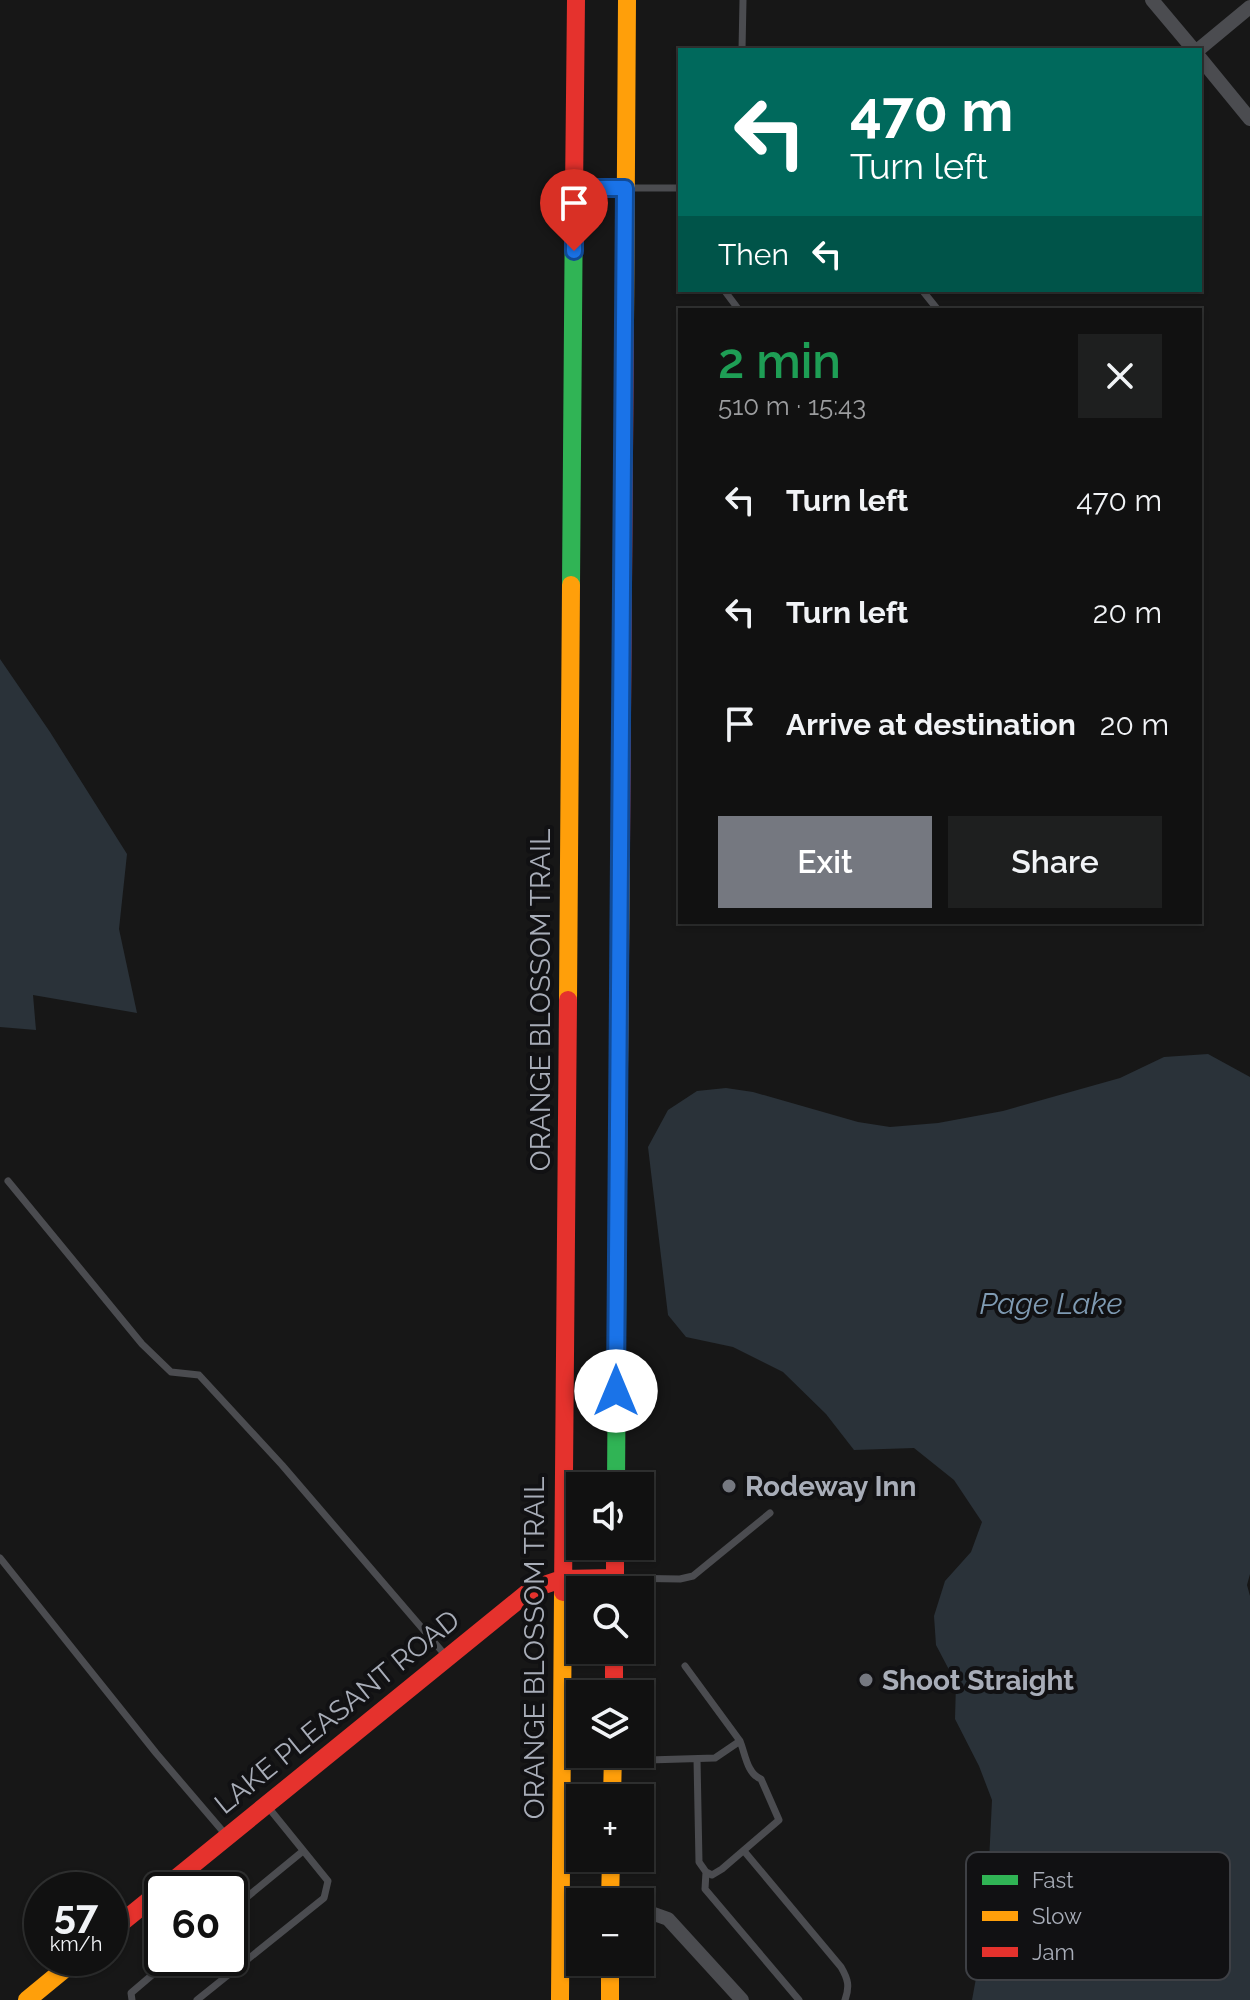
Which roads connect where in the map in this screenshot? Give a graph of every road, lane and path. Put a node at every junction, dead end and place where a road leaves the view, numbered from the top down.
1 (576, 0) edge
2 (627, 0) edge
3 (743, 0) edge
4 (1152, 0) edge
5 (1250, 7) edge
6 (742, 48) edge
7 (1194, 48) edge
8 (1199, 48) edge
9 (1202, 60) edge
10 (1250, 119) edge
11 (574, 188) junction
12 (625, 188) junction
13 (678, 188) edge
14 (924, 292) edge
15 (936, 308) edge
16 (8, 1181) dead end
17 (616, 1472) edge
18 (770, 1513) dead end
19 (0, 1558) edge
20 (563, 1577) junction
21 (566, 1577) edge
22 (654, 1581) edge
23 (447, 1658) junction
24 (685, 1666) dead end
25 (740, 1741) junction
26 (654, 1758) edge
27 (697, 1759) junction
28 (266, 1805) junction
29 (227, 1837) junction
30 (303, 1851) junction
31 (744, 1851) junction
32 (706, 1872) junction
33 (248, 1896) edge
34 (654, 1914) edge
35 (128, 1917) edge
36 (56, 1976) edge
37 (151, 1976) edge
38 (610, 1976) edge
39 (27, 2000) edge
40 (132, 2000) edge
41 (197, 2000) edge
42 (560, 2000) edge
43 (610, 2000) edge
44 (742, 2000) edge
45 (799, 2000) edge
46 (845, 2000) edge

1 - 11 main road, ORANGE BLOSSOM TRAIL
2 - 12 main road
3 - 6 lane
4 - 7 street
5 - 8 street
9 - 10 street
11 - 12 main road
11 - 20 main road, ORANGE BLOSSOM TRAIL
12 - 13 lane
12 - 17 main road
14 - 15 lane
16 - 23 lane
18 - 22 lane
19 - 29 lane
20 - 21 main road, LAKE PLEASANT ROAD
20 - 23 main road, LAKE PLEASANT ROAD
20 - 42 main road, ORANGE BLOSSOM TRAIL
23 - 28 main road, LAKE PLEASANT ROAD
24 - 25 lane
25 - 27 lane
25 - 31 lane
26 - 27 lane
27 - 32 lane
28 - 29 main road, LAKE PLEASANT ROAD
28 - 30 lane
29 - 35 main road, LAKE PLEASANT ROAD
30 - 33 lane
30 - 41 lane
31 - 32 lane
31 - 46 lane
32 - 45 lane
34 - 44 street
36 - 39 main road
37 - 40 lane
38 - 43 main road

